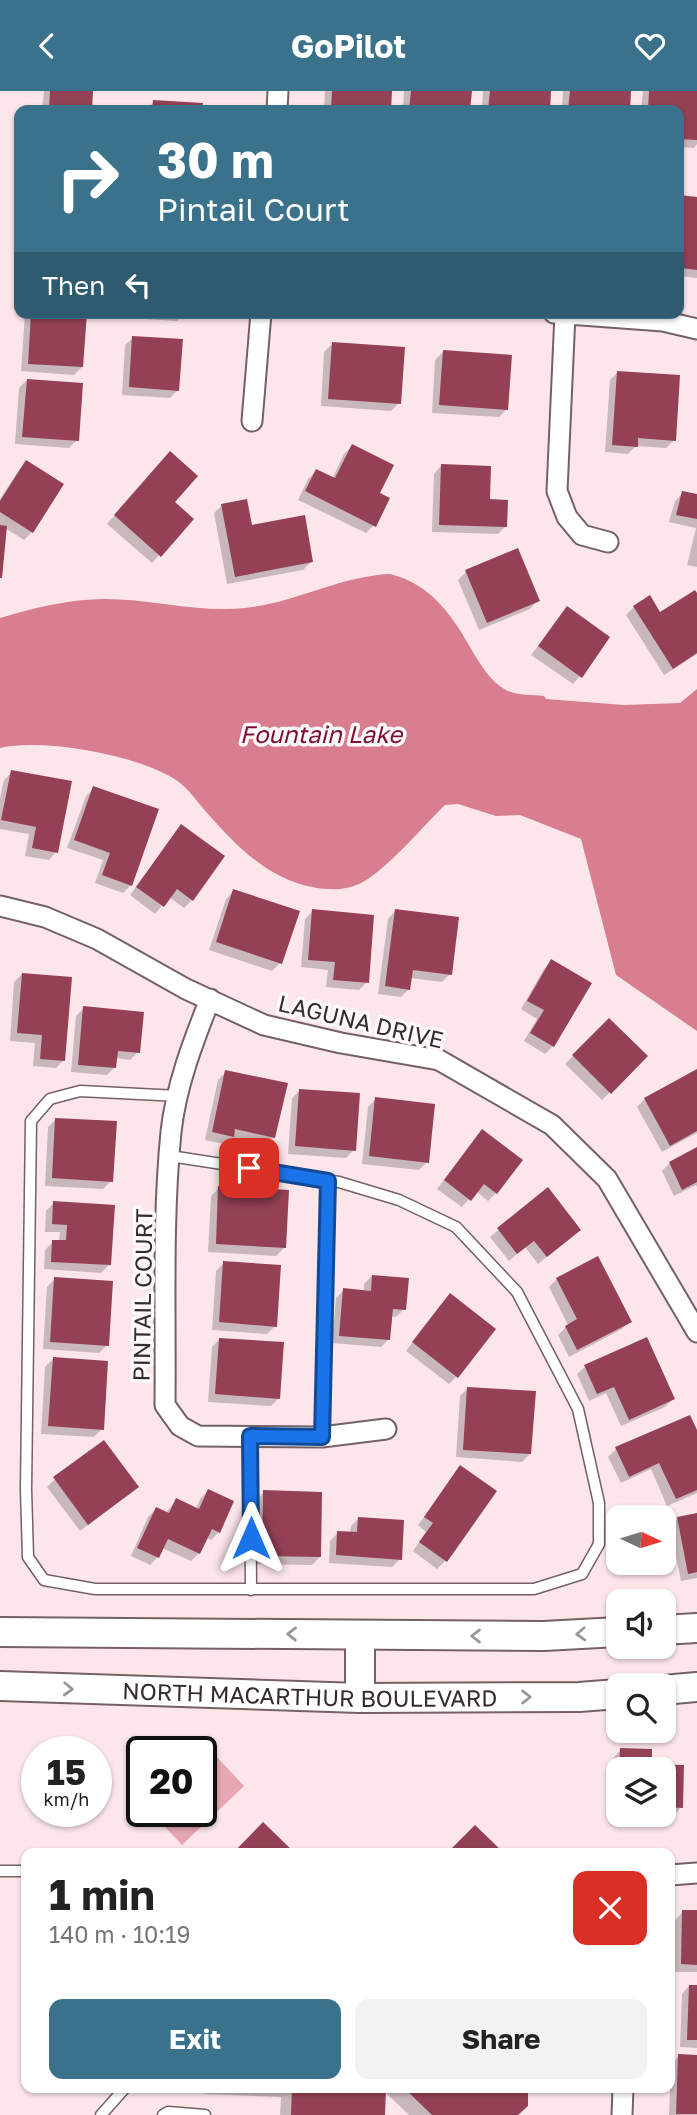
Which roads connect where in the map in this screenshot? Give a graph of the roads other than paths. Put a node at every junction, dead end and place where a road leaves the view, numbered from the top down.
1 (260, 319) edge
2 (565, 319) edge
3 (635, 319) edge
4 (697, 329) edge
5 (252, 421) dead end
6 (608, 543) dead end
7 (0, 906) edge
8 (210, 999) junction
9 (179, 1096) junction
10 (170, 1156) junction
11 (328, 1181) junction
12 (697, 1332) edge
13 (386, 1429) dead end
14 (250, 1436) junction
15 (322, 1437) junction
16 (251, 1590) junction
17 (697, 1628) edge
18 (676, 1629) edge
19 (0, 1632) edge
20 (606, 1633) edge
21 (360, 1635) junction
22 (0, 1686) edge
23 (697, 1687) edge
24 (676, 1689) edge
25 (606, 1695) edge
26 (360, 1698) junction
27 (0, 1871) edge
28 (21, 1871) edge
29 (697, 1873) edge
30 (675, 1875) edge
31 (121, 2093) edge
32 (623, 2093) edge
33 (101, 2115) edge
34 (163, 2115) edge
35 (205, 2115) edge
36 (622, 2115) edge

1 - 5 street
2 - 6 street
3 - 4 street
7 - 8 street, LAGUNA DRIVE
8 - 9 street, PINTAIL COURT
8 - 12 street, LAGUNA DRIVE
9 - 10 street, PINTAIL COURT
9 - 16 lane
10 - 11 lane
10 - 14 street, PINTAIL COURT
11 - 15 lane
11 - 16 lane
13 - 15 street, PINTAIL COURT
14 - 15 street, PINTAIL COURT
14 - 16 lane
17 - 18 main road
21 -> 19 main road
20 -> 21 main road
21 - 26 main road
22 -> 26 main road, NORTH MACARTHUR BOULEVARD
23 - 24 main road
26 -> 25 main road, NORTH MACARTHUR BOULEVARD
27 - 28 lane
29 - 30 street
31 - 33 lane
32 - 36 street
34 - 35 lane

